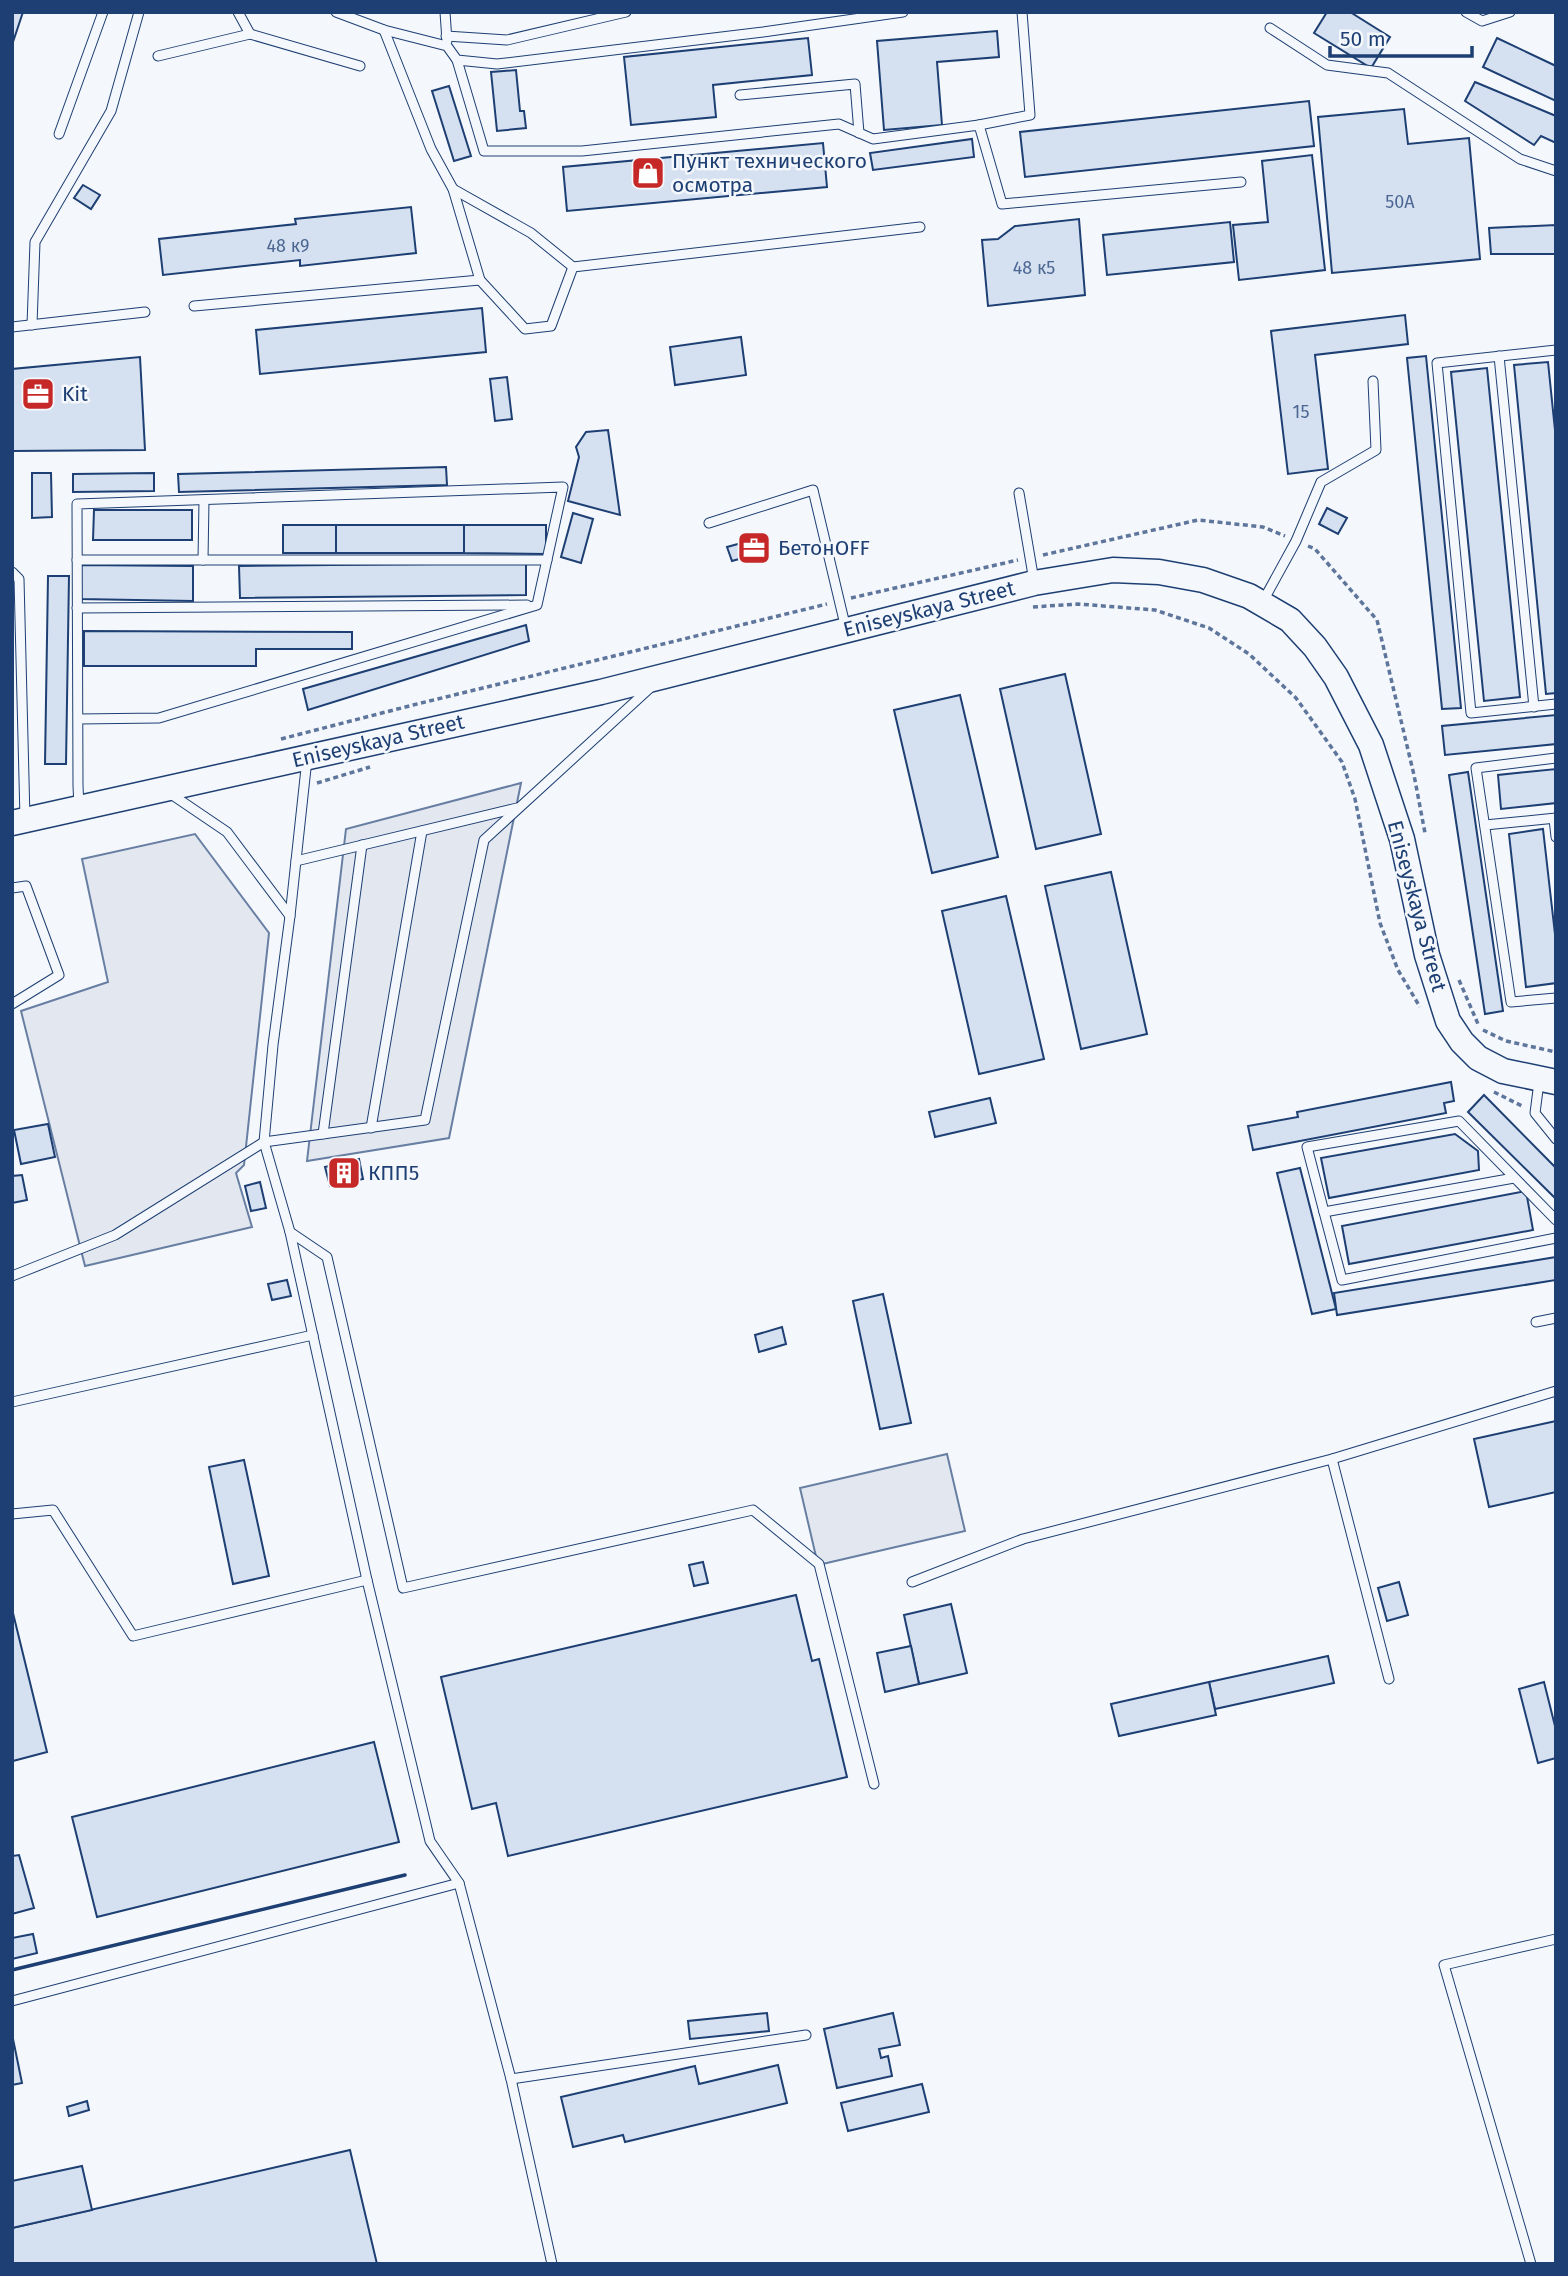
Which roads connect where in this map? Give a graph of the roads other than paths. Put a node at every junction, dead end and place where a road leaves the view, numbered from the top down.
1 (103, 12) edge
2 (139, 12) edge
3 (238, 12) edge
4 (336, 12) edge
5 (445, 12) edge
6 (626, 12) edge
7 (903, 12) edge
8 (1022, 12) edge
9 (1466, 12) edge
10 (1510, 12) edge
11 (1270, 28) dead end
12 (384, 30) junction
13 (250, 34) junction
14 (447, 41) junction
15 (158, 56) dead end
16 (457, 60) junction
17 (360, 66) dead end
18 (740, 95) dead end
19 (979, 125) junction
20 (859, 133) junction
21 (58, 134) dead end
22 (1556, 171) edge
23 (1241, 181) dead end
24 (453, 189) junction
25 (920, 227) dead end
26 (573, 267) junction
27 (480, 280) junction
28 (194, 306) dead end
29 (145, 312) dead end
30 (32, 325) junction
31 (12, 327) edge
32 (1556, 350) edge
33 (1499, 356) junction
34 (1373, 381) dead end
35 (1019, 493) dead end
36 (204, 500) junction
37 (709, 523) dead end
38 (77, 560) junction
39 (203, 560) junction
40 (547, 560) junction
41 (12, 572) edge
42 (1034, 583) junction
43 (1262, 604) junction
44 (537, 605) junction
45 (77, 607) junction
46 (846, 630) junction
47 (663, 676) junction
48 (1556, 705) edge
49 (1534, 707) junction
50 (78, 719) junction
51 (308, 757) junction
52 (1556, 758) edge
53 (163, 789) junction
54 (79, 808) junction
55 (519, 808) junction
56 (1555, 819) edge
57 (19, 822) edge
58 (1485, 825) junction
59 (422, 831) junction
60 (1556, 837) edge
61 (362, 845) junction
62 (296, 861) junction
63 (12, 888) edge
64 (290, 916) junction
65 (1556, 998) edge
66 (12, 1004) edge
67 (1547, 1081) edge
68 (371, 1128) junction
69 (323, 1134) junction
70 (1556, 1139) edge
71 (264, 1142) junction
72 (1514, 1178) junction
73 (1324, 1212) junction
74 (1556, 1220) edge
75 (290, 1231) junction
76 (1556, 1238) edge
77 (12, 1276) edge
78 (1556, 1318) edge
79 (1536, 1322) dead end
80 (313, 1335) junction
81 (1556, 1391) edge
82 (12, 1402) edge
83 (1332, 1459) junction
84 (12, 1514) edge
85 (367, 1580) junction
86 (912, 1582) dead end
87 (1389, 1679) dead end
88 (873, 1784) dead end
89 (458, 1884) junction
90 (1556, 1939) edge
91 (12, 2001) edge
92 (806, 2035) dead end
93 (511, 2079) junction
94 (552, 2264) edge
95 (1531, 2264) edge

1 - 21 lane
2 - 30 lane
3 - 13 lane
4 - 12 lane
5 - 14 lane
6 - 14 lane
7 - 16 lane
8 - 19 lane
9 - 10 lane
11 - 22 lane
12 - 14 lane
12 - 24 lane
13 - 15 lane
13 - 17 lane
14 - 16 lane
16 - 20 lane
18 - 20 lane
19 - 20 lane
19 - 23 lane
24 - 26 lane
24 - 27 lane
25 - 26 lane
26 - 27 lane
27 - 28 lane
29 - 30 lane
30 - 31 lane
32 - 33 lane
33 - 49 lane
33 - 49 lane
34 - 43 lane
35 - 42 lane
36 - 38 lane
36 - 39 lane
36 - 40 lane
37 - 46 lane
38 - 39 lane
38 - 45 lane
39 - 40 lane
40 - 44 lane
41 - 57 lane
42 - 43 street, Eniseyskaya Street
42 - 46 street, Eniseyskaya Street
43 - 67 street, Eniseyskaya Street
44 - 45 lane
44 - 50 lane
45 - 50 lane
46 - 47 street, Eniseyskaya Street
47 - 51 street, Eniseyskaya Street
47 - 55 lane
48 - 49 lane
50 - 54 lane
51 - 53 street, Eniseyskaya Street
51 - 62 lane
52 - 58 lane
53 - 54 street, Eniseyskaya Street
53 - 64 lane
54 - 57 street, Eniseyskaya Street
55 - 59 lane
55 - 68 lane
56 - 58 lane
56 - 60 lane
58 - 65 lane
59 - 61 lane
59 - 68 lane
61 - 62 lane
61 - 69 lane
62 - 64 lane
63 - 66 lane
64 - 71 lane
67 - 70 lane
68 - 69 lane
69 - 71 lane
71 - 75 lane
71 - 77 lane
72 - 73 lane
72 - 73 lane
72 - 74 lane
73 - 76 lane
75 - 80 lane
75 - 88 lane
78 - 79 lane
80 - 82 lane
80 - 85 lane
81 - 83 lane
83 - 86 lane
83 - 87 lane
84 - 85 lane
85 - 89 lane
89 - 91 lane
89 - 93 lane
90 - 95 lane
92 - 93 lane
93 - 94 lane

